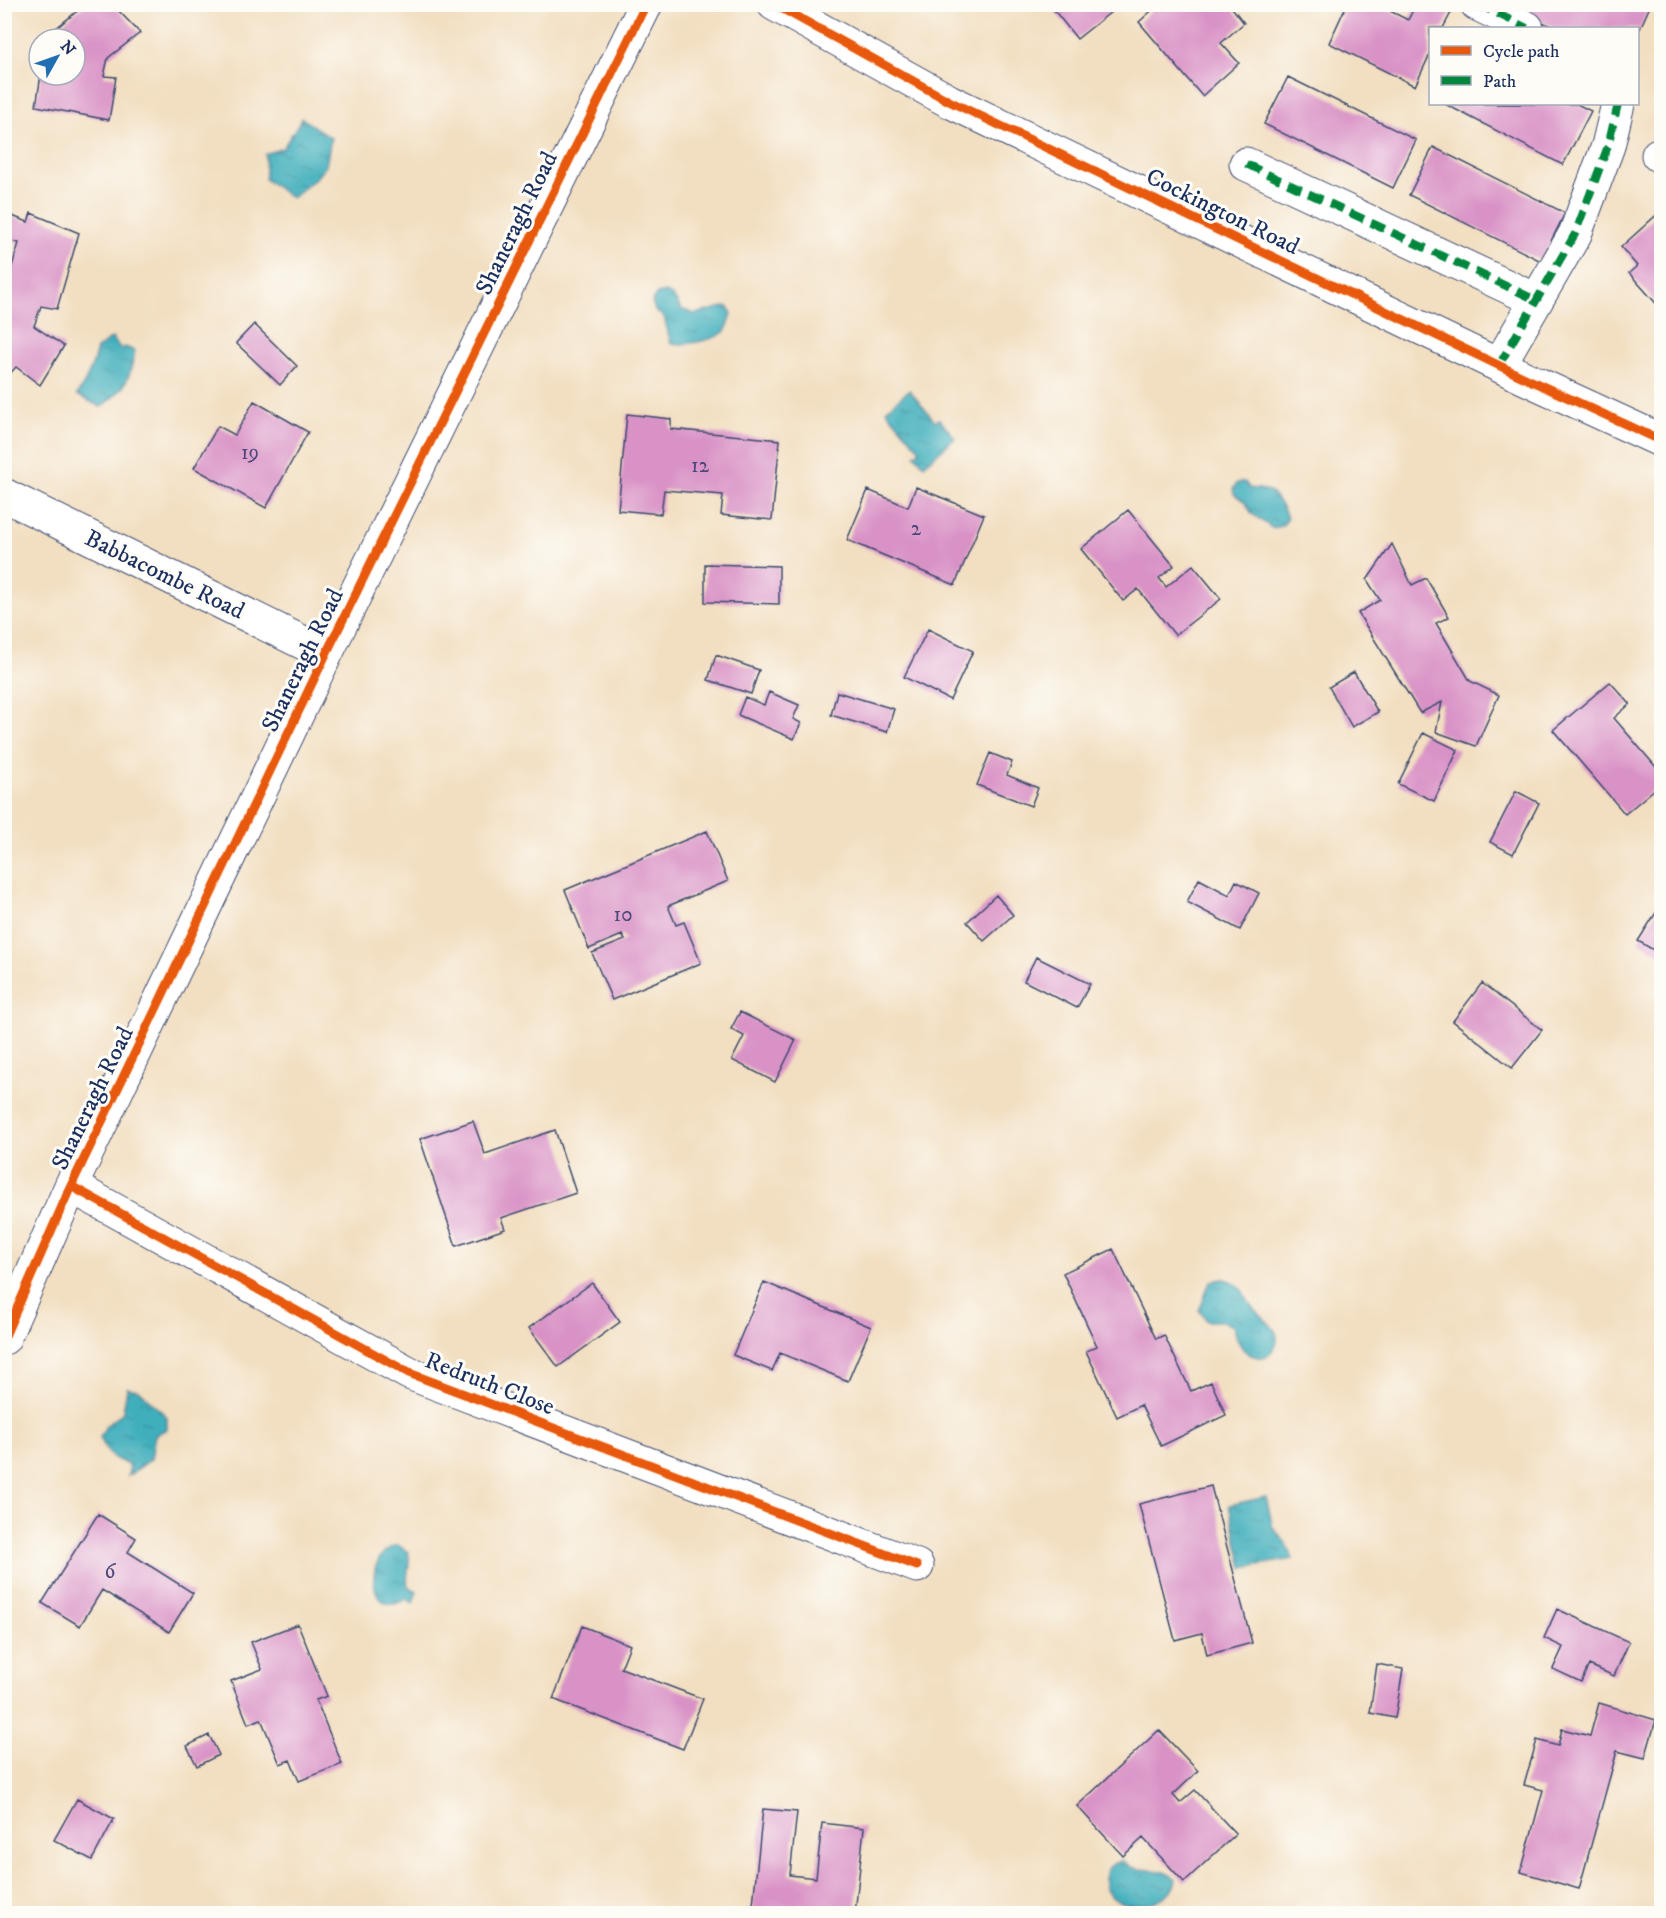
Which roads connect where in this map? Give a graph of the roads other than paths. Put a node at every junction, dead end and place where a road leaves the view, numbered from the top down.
1 (646, 4) edge
2 (774, 4) edge
3 (1478, 4) edge
4 (1525, 27) edge
5 (1618, 105) edge
6 (1246, 164) dead end
7 (1536, 300) junction
8 (1499, 365) junction
9 (1662, 441) edge
10 (4, 495) edge
11 (326, 654) junction
12 (71, 1186) junction
13 (4, 1338) edge
14 (917, 1566) dead end

1 - 11 street, Shaneragh Road
2 - 8 street, Cockington Road
3 - 4 street
5 - 7 street
6 - 7 street
7 - 8 street
8 - 9 street, Cockington Road
10 - 11 street, Babbacombe Road
11 - 12 street, Shaneragh Road
12 - 13 street, Shaneragh Road
12 - 14 street, Redruth Close

